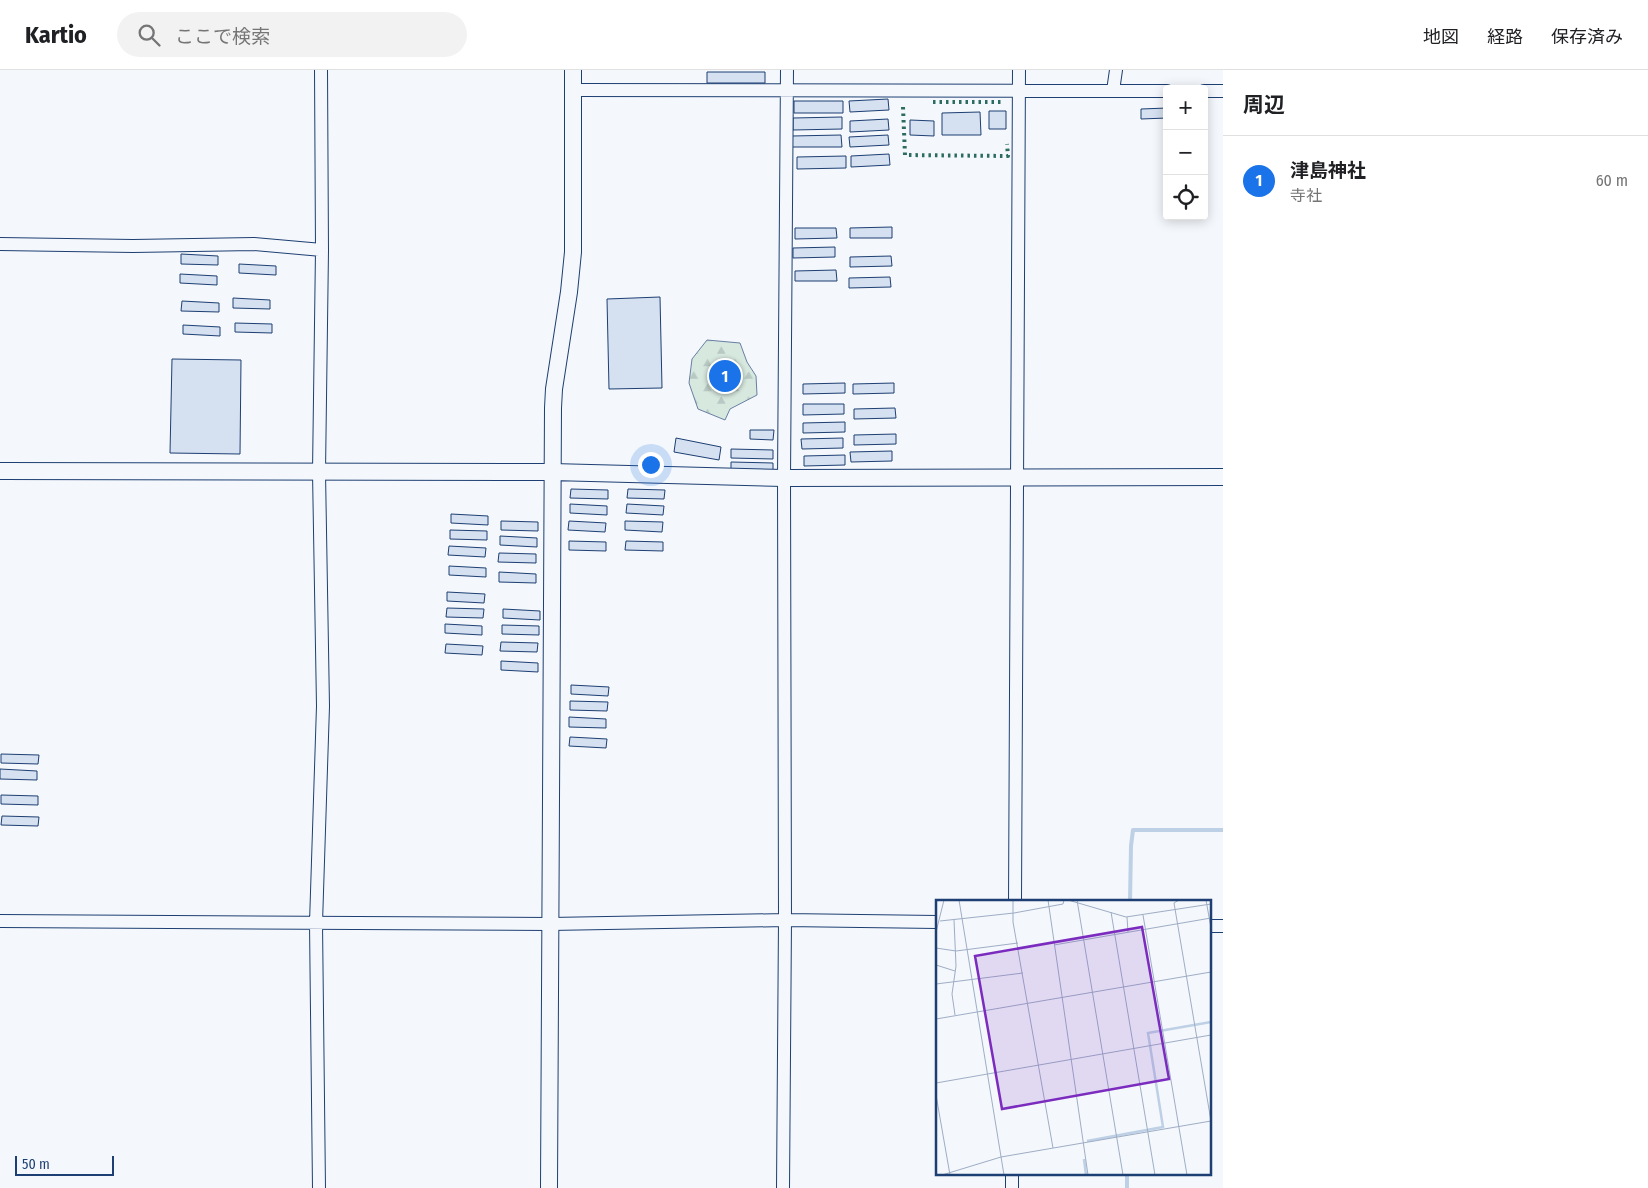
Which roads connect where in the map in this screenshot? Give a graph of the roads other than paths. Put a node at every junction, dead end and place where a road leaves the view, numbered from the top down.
1 (321, 70) edge
2 (573, 70) edge
3 (787, 70) edge
4 (1019, 70) edge
5 (1116, 70) edge
6 (573, 90) junction
7 (787, 90) junction
8 (1019, 91) junction
9 (1113, 91) junction
10 (1163, 91) edge
11 (1208, 91) edge
12 (1223, 92) edge
13 (0, 244) edge
14 (322, 250) junction
15 (0, 471) edge
16 (319, 472) junction
17 (552, 472) junction
18 (1223, 477) edge
19 (784, 478) junction
20 (1016, 478) junction
21 (1015, 900) edge
22 (785, 920) junction
23 (0, 921) edge
24 (936, 922) edge
25 (316, 923) junction
26 (550, 924) junction
27 (1210, 926) edge
28 (1223, 926) edge
29 (318, 1188) edge
30 (549, 1188) edge
31 (783, 1188) edge

1 - 14 street
2 - 6 street
3 - 7 street
4 - 8 street
5 - 9 street
6 - 7 street
6 - 17 street
7 - 8 street
7 - 19 street
8 - 9 street
8 - 20 street
9 - 10 street
11 - 12 street
13 - 14 street
14 - 16 street
15 - 16 street
16 - 17 street
16 - 25 street
17 - 19 street
17 - 26 street
18 - 20 street
19 - 20 street
19 - 22 street
20 - 21 street
22 - 24 street
22 - 26 street
22 - 31 street
23 - 25 street
25 - 26 street
25 - 29 street
26 - 30 street
27 - 28 street

